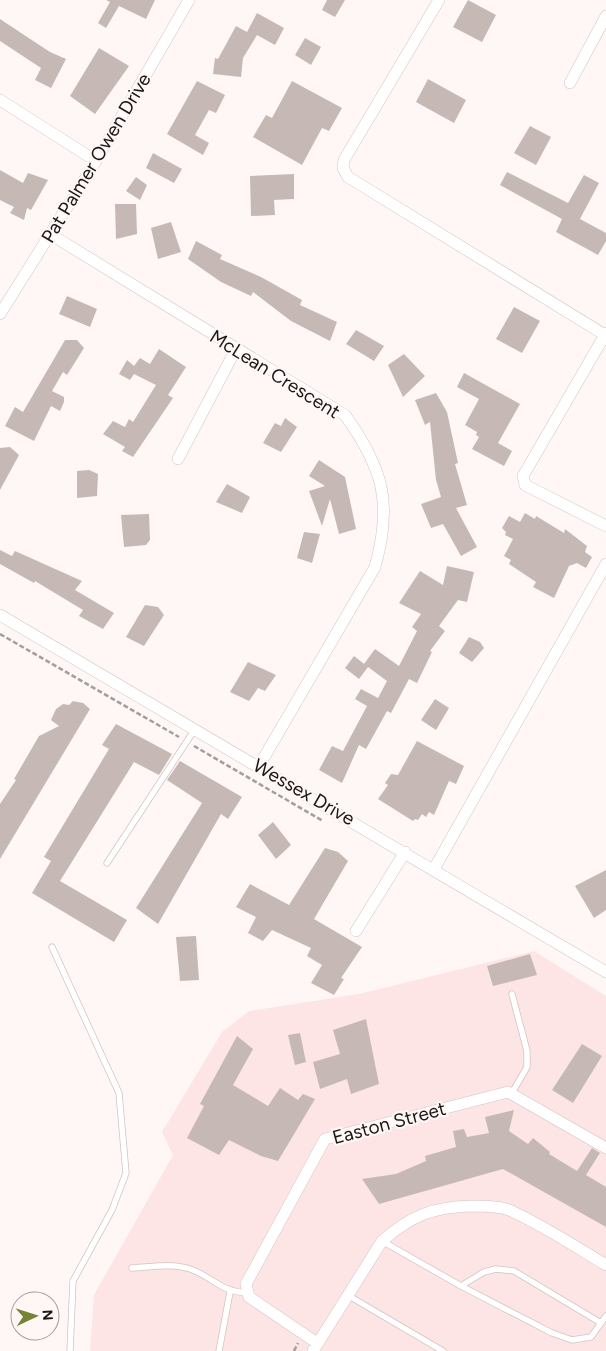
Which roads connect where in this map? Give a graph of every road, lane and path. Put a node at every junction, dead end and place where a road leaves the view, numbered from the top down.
1 (189, 0) edge
2 (439, 0) edge
3 (606, 16) edge
4 (570, 83) dead end
5 (0, 100) edge
6 (96, 161) junction
7 (50, 234) junction
8 (0, 314) edge
9 (605, 334) edge
10 (236, 349) junction
11 (178, 459) dead end
12 (606, 526) edge
13 (606, 564) edge
14 (0, 615) edge
15 (0, 634) edge
16 (195, 729) junction
17 (182, 739) dead end
18 (191, 744) dead end
19 (259, 766) junction
20 (328, 824) dead end
21 (405, 852) junction
22 (107, 863) dead end
23 (434, 869) junction
24 (356, 931) dead end
25 (52, 946) dead end
26 (606, 972) edge
27 (512, 994) dead end
28 (512, 1093) junction
29 (606, 1148) edge
30 (382, 1241) junction
31 (606, 1265) edge
32 (132, 1268) dead end
33 (461, 1286) junction
34 (230, 1292) junction
35 (247, 1293) junction
36 (349, 1296) junction
37 (606, 1316) edge
38 (601, 1323) junction
39 (315, 1347) edge
40 (70, 1351) edge
41 (219, 1351) edge
42 (443, 1351) edge

1 - 6 street, Pat Palmer Owen Drive
2 - 9 street
3 - 4 street
5 - 6 street
6 - 7 street, Pat Palmer Owen Drive
7 - 8 street, Pat Palmer Owen Drive
7 - 10 street, McLean Crescent
9 - 12 street
10 - 11 street
10 - 19 street, McLean Crescent
13 - 23 street
14 - 16 street, Wessex Drive
15 - 17 path
16 - 19 street, Wessex Drive
16 - 22 lane
18 - 20 path
19 - 21 street, Wessex Drive
21 - 23 street, Wessex Drive
21 - 24 street
23 - 26 street, Wessex Drive
25 - 40 lane
27 - 28 lane
28 - 29 street
28 - 35 street, Easton Street
30 - 31 street
30 - 33 lane
30 - 36 street
32 - 34 lane
33 - 38 lane
33 - 38 lane
34 - 35 lane
34 - 41 lane
35 - 39 street
36 - 39 street
36 - 42 lane
37 - 38 lane

